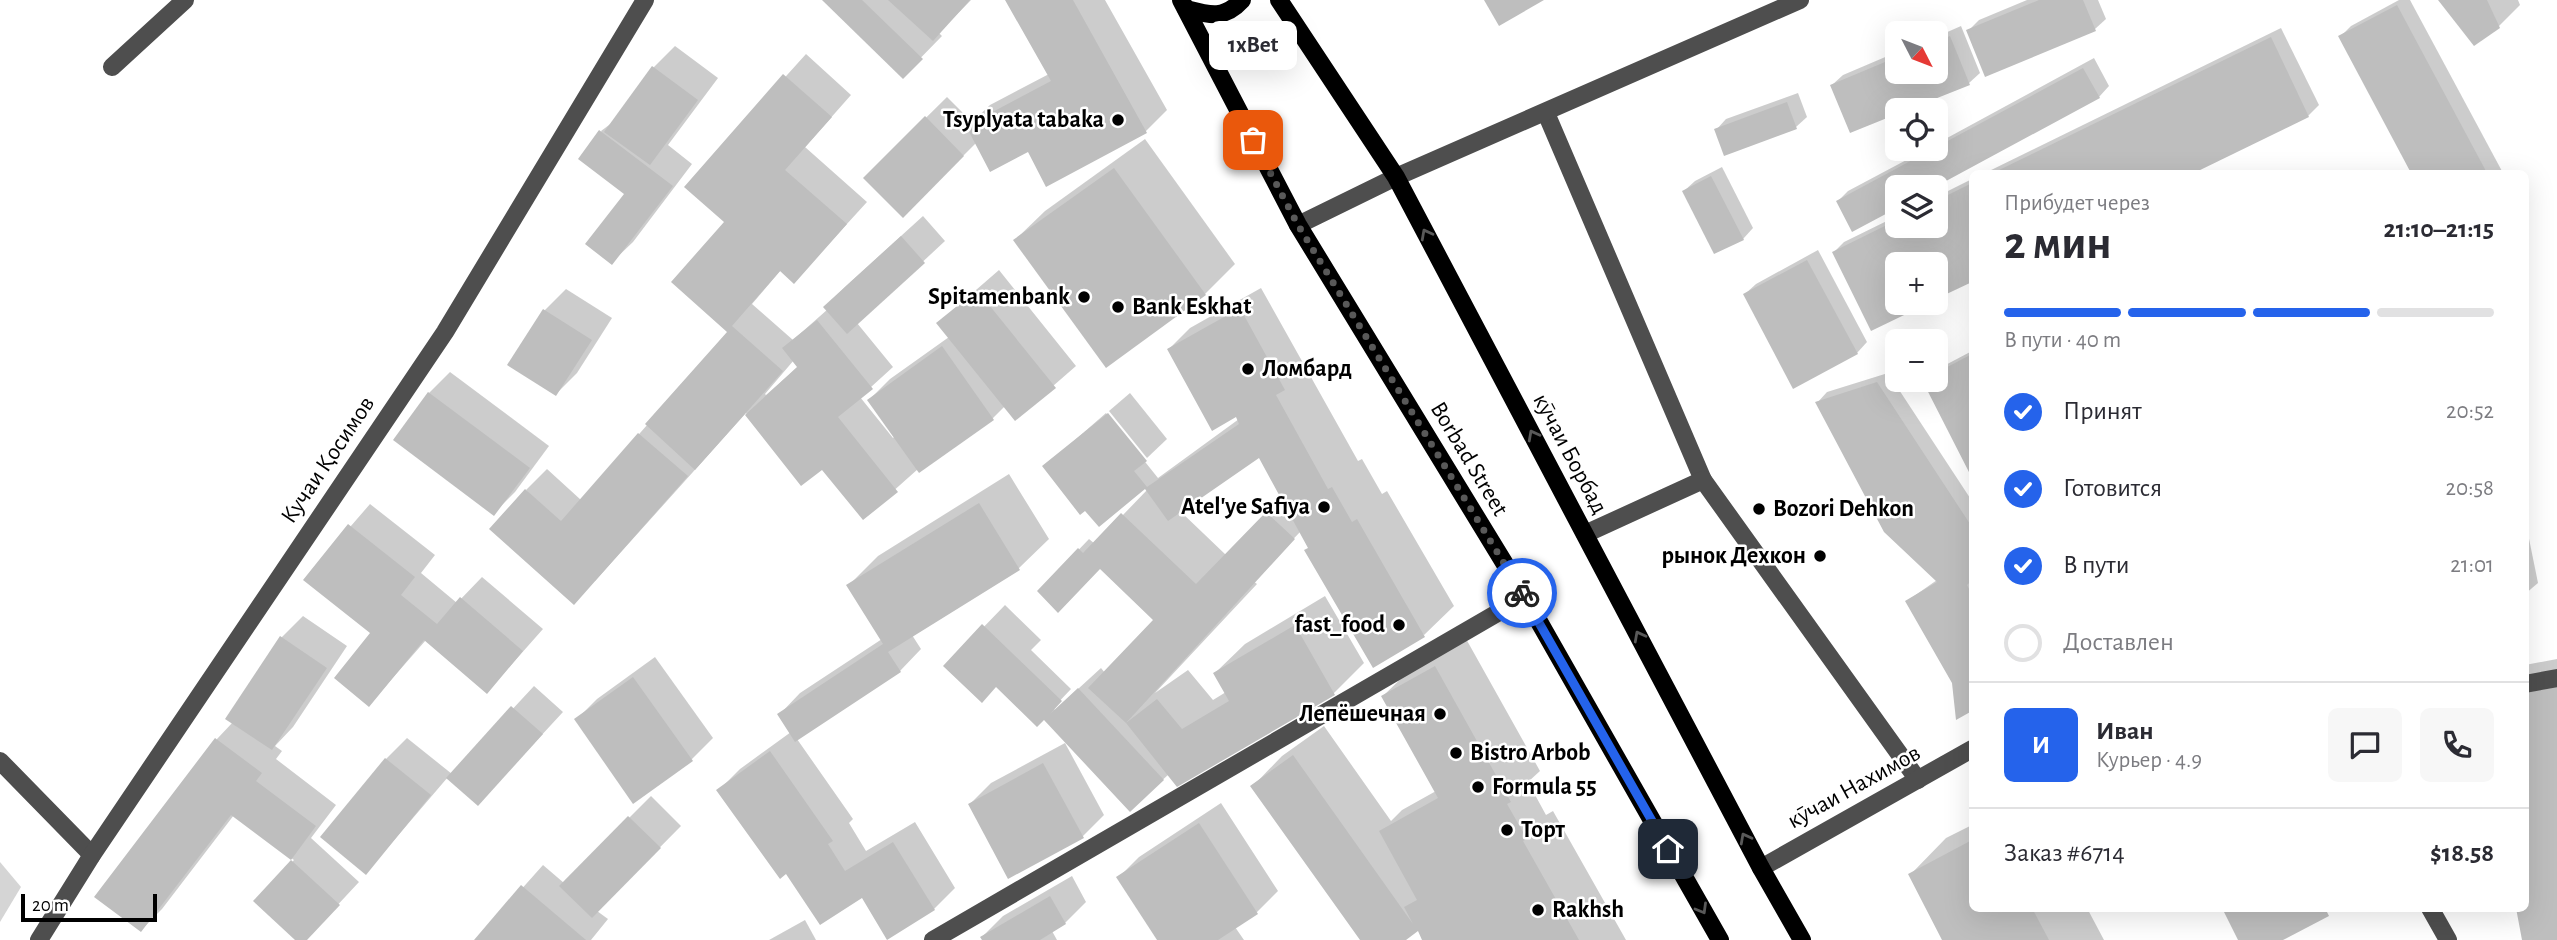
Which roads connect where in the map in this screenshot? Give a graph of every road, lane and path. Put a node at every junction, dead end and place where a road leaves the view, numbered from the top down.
1 (185, 0) edge
2 (645, 0) edge
3 (1242, 0) edge
4 (1279, 0) edge
5 (1800, 0) edge
6 (1183, 4) edge
7 (112, 66) dead end
8 (1546, 113) junction
9 (1396, 177) junction
10 (1298, 225) junction
11 (1703, 480) junction
12 (1585, 534) junction
13 (1525, 597) junction
14 (2557, 678) edge
15 (2529, 683) edge
16 (1969, 751) edge
17 (0, 761) edge
18 (1917, 780) junction
19 (92, 855) junction
20 (1761, 868) junction
21 (2432, 912) edge
22 (39, 940) edge
23 (933, 940) edge
24 (1720, 940) edge
25 (1802, 940) edge
26 (2448, 940) edge

1 - 7 street
2 - 19 street, Кучаи Қосимов
3 - 6 main road
4 - 9 main road, кӯчаи Борбад
5 - 8 street
6 - 10 main road, Borbad Street
8 - 9 street
8 - 11 street
9 - 10 street
12 -> 9 main road, кӯчаи Борбад
10 - 13 main road, Borbad Street
11 - 12 street
11 - 18 street
20 -> 12 main road, кӯчаи Борбад
13 - 23 street
13 -> 24 main road, Borbad Street
14 - 15 street
16 - 18 street, кӯчаи Нахимов
17 - 19 street
18 - 20 street, кӯчаи Нахимов
19 - 22 street, Кучаи Қосимов
20 - 25 main road, кӯчаи Борбад
21 - 26 street

